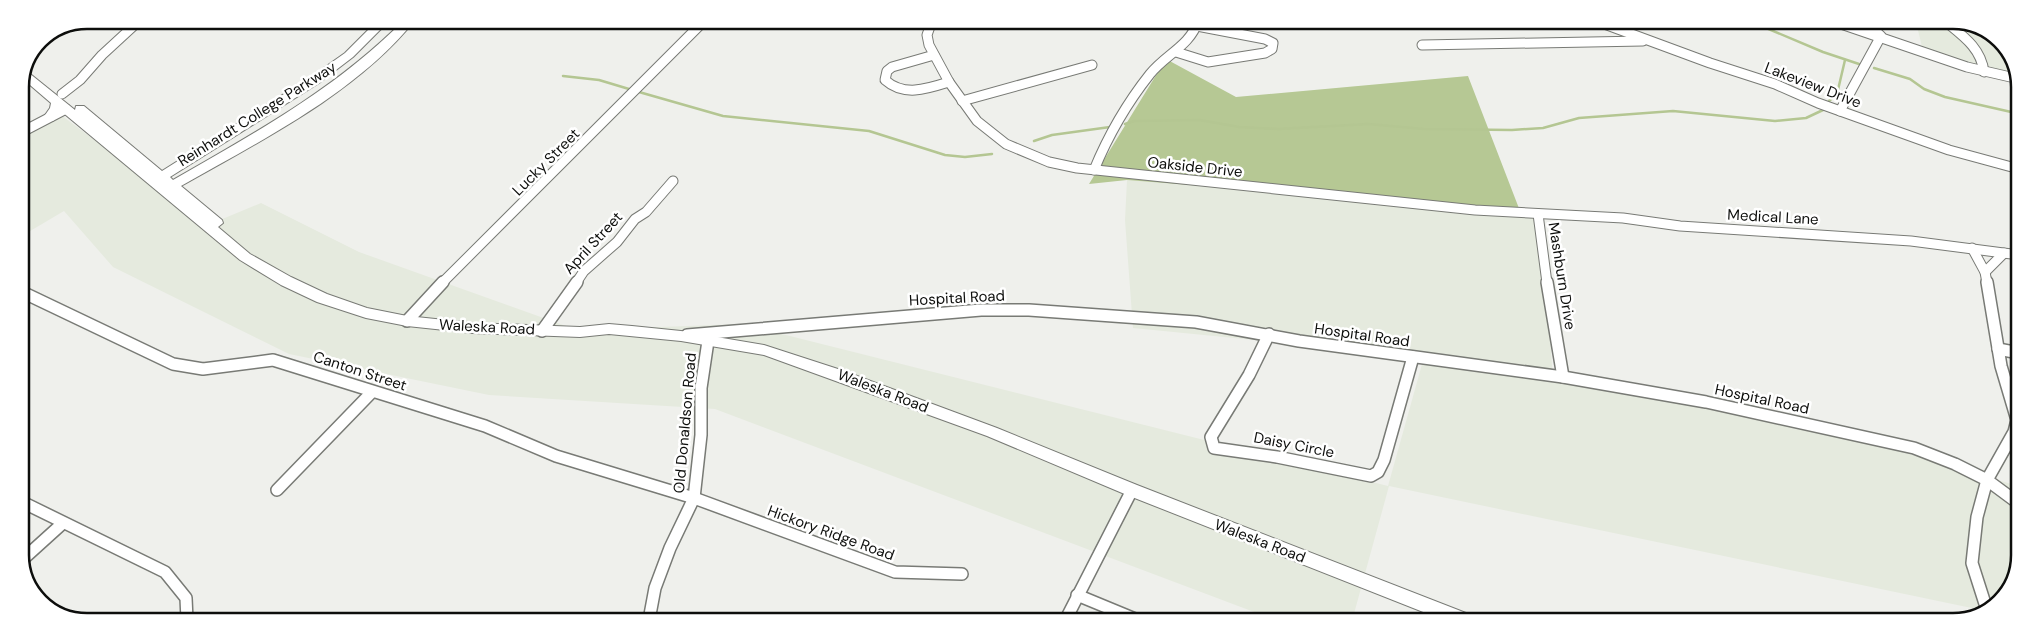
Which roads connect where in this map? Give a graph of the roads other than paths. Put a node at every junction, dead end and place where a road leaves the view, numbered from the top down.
1 (130, 29) edge
2 (376, 29) edge
3 (401, 29) edge
4 (696, 29) edge
5 (929, 29) edge
6 (1195, 29) edge
7 (1220, 29) edge
8 (1618, 29) edge
9 (1858, 29) edge
10 (1874, 29) edge
11 (1954, 29) edge
12 (1881, 36) junction
13 (1651, 41) junction
14 (1422, 45) dead end
15 (1176, 52) junction
16 (934, 55) junction
17 (1092, 65) dead end
18 (31, 71) edge
19 (1984, 72) junction
20 (2010, 77) edge
21 (30, 78) edge
22 (949, 82) junction
23 (962, 101) junction
24 (62, 102) junction
25 (1840, 111) junction
26 (49, 118) joint
27 (29, 128) edge
28 (193, 156) junction
29 (142, 160) junction
30 (207, 165) junction
31 (2011, 167) edge
32 (1094, 170) junction
33 (157, 180) junction
34 (673, 181) dead end
35 (168, 188) junction
36 (186, 197) junction
37 (1538, 214) junction
38 (1573, 215) joint
39 (1972, 248) junction
40 (2004, 253) junction
41 (2011, 254) edge
42 (1985, 272) junction
43 (275, 275) junction
44 (29, 295) edge
45 (407, 321) junction
46 (542, 331) junction
47 (1269, 334) junction
48 (682, 336) junction
49 (708, 340) junction
50 (1998, 349) junction
51 (2011, 351) edge
52 (1413, 357) junction
53 (1564, 377) junction
54 (372, 392) junction
55 (2011, 399) edge
56 (2011, 437) edge
57 (1987, 480) junction
58 (277, 490) dead end
59 (1132, 490) junction
60 (694, 498) junction
61 (2011, 498) edge
62 (29, 506) edge
63 (62, 523) junction
64 (29, 553) edge
65 (962, 574) dead end
66 (1077, 595) junction
67 (1984, 603) edge
68 (187, 613) edge
69 (650, 613) edge
70 (1069, 613) edge
71 (1121, 613) edge
72 (1445, 613) edge

1 - 24 street
2 - 28 main road, Reinhardt College Parkway
3 - 30 main road, Reinhardt College Parkway
4 - 45 street, Lucky Street
5 - 16 street, Oakside Drive
6 - 15 street
7 - 15 street
8 - 13 street, Lakeview Drive
9 - 12 street
10 - 12 street
11 - 19 street
12 - 19 street
12 - 25 street
13 - 14 street
13 - 25 street, Lakeview Drive
15 - 32 street
16 - 22 street, Oakside Drive
16 - 22 street
17 - 23 street
18 - 24 main road
19 - 20 street
21 - 24 main road
22 - 23 street, Oakside Drive
23 - 32 street, Oakside Drive
24 - 26 main road
24 - 29 main road
24 - 33 main road
25 - 31 street, Lakeview Drive
26 - 27 street
28 - 29 main road
28 - 33 main road, Reinhardt College Parkway
29 - 33 main road
30 - 35 main road, Reinhardt College Parkway
30 - 36 main road
32 - 37 street, Oakside Drive
33 - 35 main road
34 - 46 street, April Street
35 - 36 main road, Waleska Road
35 - 43 main road, Waleska Road
36 - 43 main road, Waleska Road
37 - 38 street, Mashburn Drive
37 - 53 street, Mashburn Drive
38 - 39 street, Medical Lane
39 - 40 street, Medical Lane
39 - 42 street
40 - 41 street, Medical Lane
40 - 42 street
42 - 50 street
43 - 45 main road, Waleska Road
44 - 54 street, Canton Street
45 - 46 main road, Waleska Road
46 - 48 main road, Waleska Road
47 - 48 street, Hospital Road
47 - 52 street, Hospital Road
47 - 52 street, Daisy Circle
48 - 49 main road, Waleska Road
49 - 59 main road, Waleska Road
49 - 60 street, Old Donaldson Road
50 - 51 street
50 - 55 street
52 - 53 street, Hospital Road
53 - 57 street, Hospital Road
54 - 58 street
54 - 60 street, Canton Street
56 - 57 street
57 - 61 street, Hospital Road
57 - 67 street
59 - 66 street
59 - 72 main road, Waleska Road
60 - 65 street, Hickory Ridge Road
60 - 69 street, Old Donaldson Road
62 - 63 street
63 - 64 street
63 - 68 street
66 - 70 street
66 - 71 street

